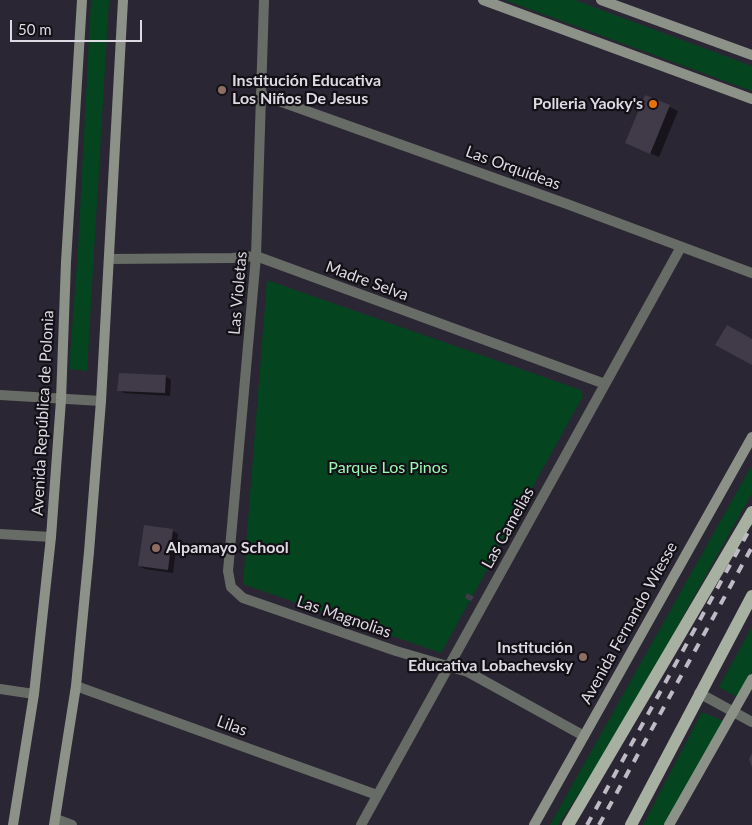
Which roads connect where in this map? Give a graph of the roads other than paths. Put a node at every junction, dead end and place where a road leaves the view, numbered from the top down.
1 (82, 0) edge
2 (123, 0) edge
3 (264, 0) edge
4 (483, 0) edge
5 (601, 0) edge
6 (752, 55) edge
7 (262, 95) junction
8 (752, 99) edge
9 (681, 246) junction
10 (256, 256) junction
11 (109, 259) junction
12 (752, 273) edge
13 (605, 384) junction
14 (0, 395) edge
15 (61, 400) junction
16 (101, 401) junction
17 (752, 436) edge
18 (752, 512) edge
19 (0, 534) edge
20 (51, 537) junction
21 (231, 587) joint
22 (752, 596) edge
23 (448, 667) junction
24 (752, 679) edge
25 (76, 686) junction
26 (0, 689) edge
27 (700, 693) junction
28 (34, 694) junction
29 (733, 712) junction
30 (752, 722) edge
31 (584, 736) junction
32 (377, 795) junction
33 (55, 822) edge
34 (13, 825) edge
35 (72, 825) edge
36 (361, 825) edge
37 (534, 825) edge
38 (568, 825) edge
39 (631, 825) edge
40 (669, 825) edge

1 - 15 main road, Avenida República de Polonia
2 - 11 main road
3 - 7 street, Las Violetas
4 - 8 main road
5 - 6 main road
7 - 9 street, Las Orquideas
7 - 10 street, Las Violetas
9 - 12 street, Las Orquideas
9 - 13 street, Las Camelias
10 - 11 street, Madre Selva
10 - 13 street, Madre Selva
10 - 21 street, Las Violetas
11 - 16 main road
13 - 23 street, Las Camelias
14 - 15 street
15 - 16 street
15 - 20 main road, Avenida República de Polonia
16 - 25 main road
17 - 31 main road, Avenida Fernando Wiesse
18 - 38 main road
19 - 20 street
20 - 28 main road, Avenida República de Polonia
21 - 23 street, Las Magnolias
22 - 27 main road
23 - 31 street, Las Magnolias
23 - 32 street, Las Camelias
24 - 29 main road
25 - 32 street, Lilas
25 - 33 main road
26 - 28 street
27 - 29 street
27 - 39 main road
28 - 34 main road, Avenida República de Polonia
29 - 30 street
29 - 40 main road
31 - 37 main road, Avenida Fernando Wiesse
32 - 36 street, Las Camelias
33 - 35 street

